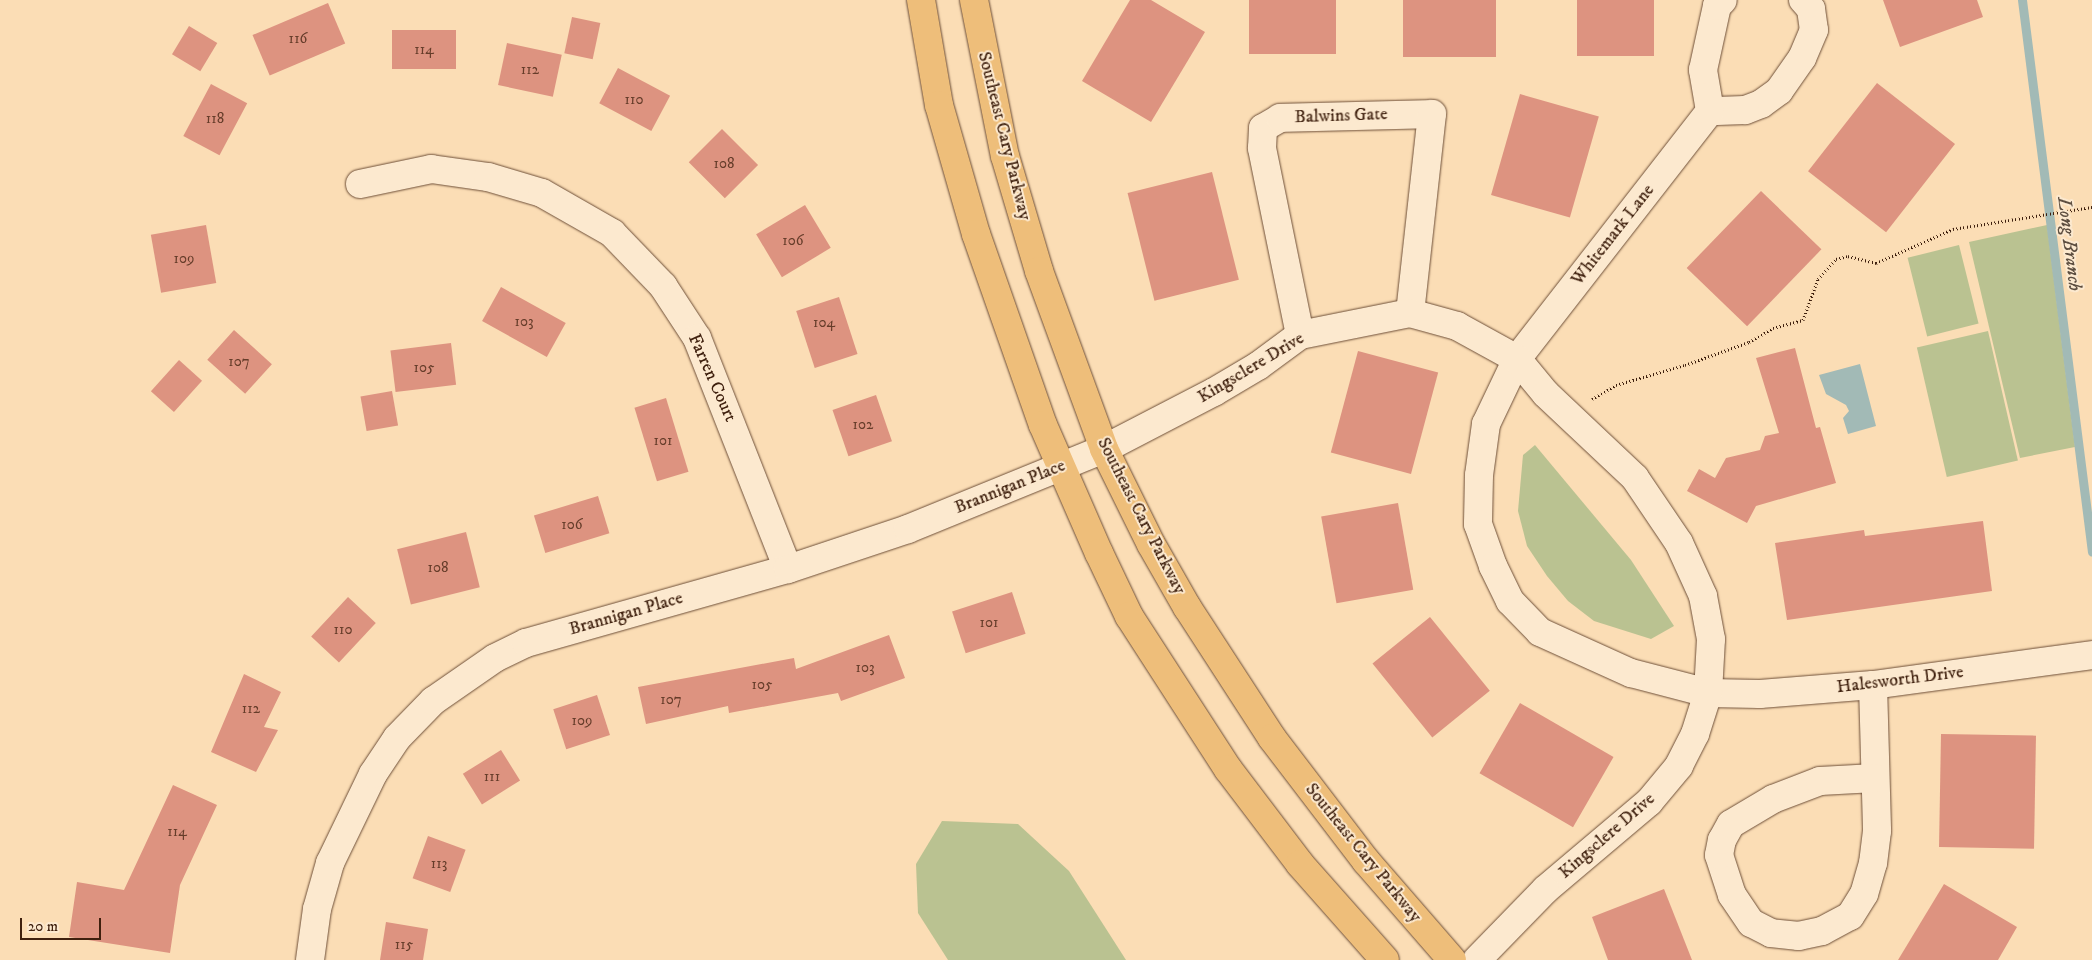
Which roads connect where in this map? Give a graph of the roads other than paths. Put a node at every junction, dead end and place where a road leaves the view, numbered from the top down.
1 (921, 0) edge
2 (974, 0) edge
3 (1723, 0) edge
4 (1803, 0) edge
5 (1710, 111) junction
6 (360, 184) dead end
7 (1410, 313) junction
8 (1300, 335) junction
9 (1517, 359) junction
10 (1104, 448) junction
11 (1060, 467) junction
12 (788, 570) junction
13 (2092, 655) edge
14 (1873, 685) junction
15 (1708, 693) junction
16 (1875, 778) junction
17 (310, 960) edge
18 (1385, 960) edge
19 (1452, 960) edge
20 (1477, 960) edge

1 - 11 main road
2 - 10 main road, Southeast Cary Parkway
3 - 5 street
4 - 5 street
5 - 9 street, Whitemark Lane
6 - 12 street, Farren Court
7 - 8 street, Kingsclere Drive
7 - 8 street, Balwins Gate
7 - 9 street, Kingsclere Drive
8 - 10 street, Kingsclere Drive
9 - 15 street, Kingsclere Drive
9 - 15 street
10 - 11 street, Brannigan Place
10 - 19 main road, Southeast Cary Parkway
11 - 12 street, Brannigan Place
11 - 18 main road
12 - 17 street, Brannigan Place
13 - 14 street, Halesworth Drive
14 - 15 street, Halesworth Drive
14 - 16 street
15 - 20 street, Kingsclere Drive
16 - 16 street

